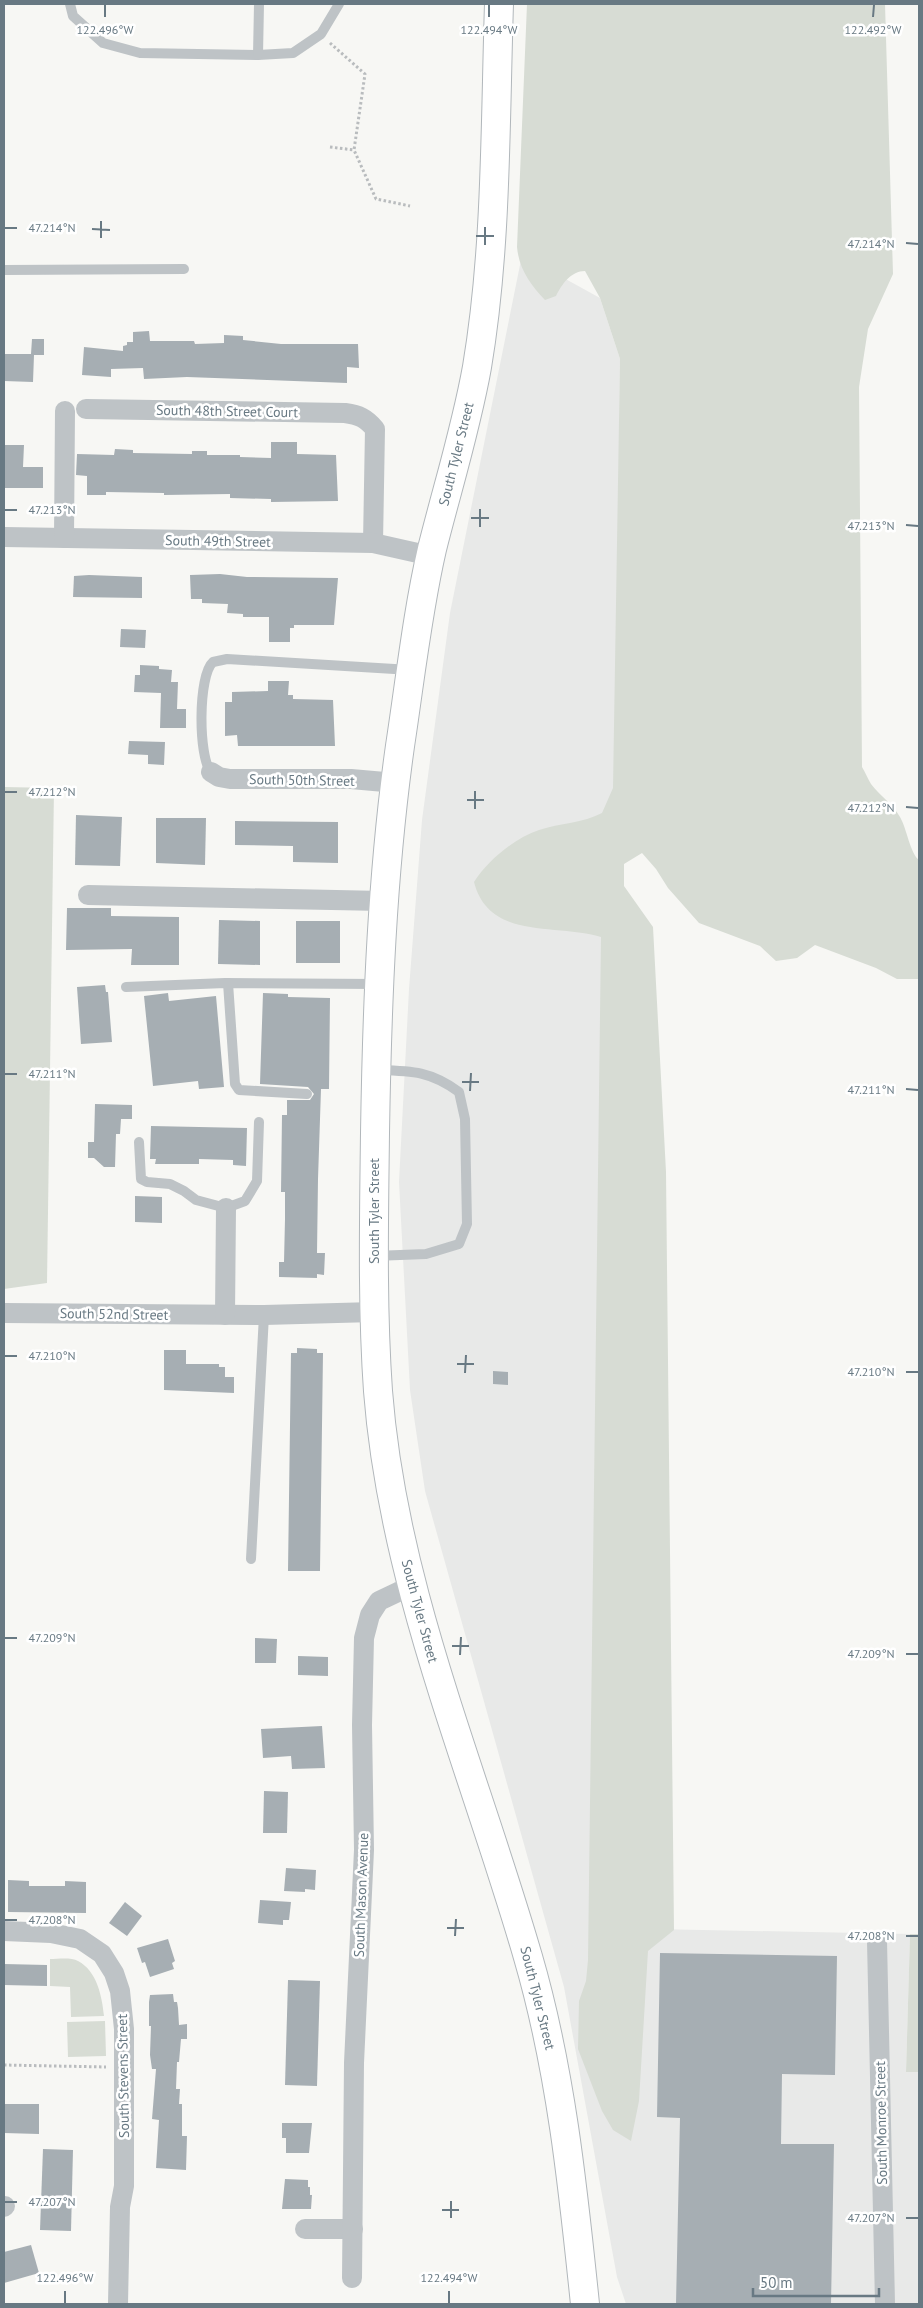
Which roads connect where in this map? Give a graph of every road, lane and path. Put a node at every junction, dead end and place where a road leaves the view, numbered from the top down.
1 (70, 4) edge
2 (259, 4) edge
3 (339, 4) edge
4 (499, 4) edge
5 (321, 34) junction
6 (258, 55) junction
7 (330, 147) dead end
8 (354, 150) junction
9 (410, 206) dead end
10 (4, 270) edge
11 (184, 270) dead end
12 (86, 409) dead end
13 (65, 411) dead end
14 (4, 537) edge
15 (64, 538) junction
16 (372, 544) junction
17 (431, 556) junction
18 (412, 670) junction
19 (210, 772) joint
20 (396, 783) junction
21 (88, 895) dead end
22 (383, 901) junction
23 (228, 984) junction
24 (380, 984) junction
25 (126, 987) dead end
26 (376, 1070) junction
27 (307, 1094) dead end
28 (259, 1122) dead end
29 (139, 1142) dead end
30 (226, 1208) junction
31 (374, 1256) junction
32 (374, 1312) junction
33 (4, 1313) edge
34 (225, 1315) junction
35 (264, 1315) junction
36 (251, 1560) dead end
37 (413, 1588) junction
38 (4, 1931) edge
39 (877, 1941) dead end
40 (4, 2065) edge
41 (124, 2077) junction
42 (124, 2186) junction
43 (305, 2229) dead end
44 (353, 2229) junction
45 (352, 2278) dead end
46 (118, 2304) edge
47 (131, 2304) edge
48 (585, 2304) edge
49 (885, 2304) edge

1 - 6 lane
2 - 6 lane
3 - 5 lane
4 - 17 main road, South Tyler Street
5 - 6 lane
5 - 8 path
7 - 8 path
8 - 9 path
10 - 11 lane
12 - 16 street, South 48th Street Court
13 - 15 street
14 - 15 street, South 49th Street
15 - 16 street, South 49th Street
16 - 17 street, South 49th Street
17 - 18 main road, South Tyler Street
18 - 19 lane
18 - 20 main road, South Tyler Street
19 - 20 street, South 50th Street
20 - 22 main road, South Tyler Street
21 - 22 street
22 - 24 main road, South Tyler Street
23 - 24 lane
23 - 25 lane
23 - 27 lane
24 - 26 main road, South Tyler Street
26 - 31 main road, South Tyler Street
26 - 31 lane
28 - 30 lane
29 - 30 lane
30 - 34 street
31 - 32 main road, South Tyler Street
32 - 35 street, South 52nd Street
32 - 37 main road, South Tyler Street
33 - 34 street, South 52nd Street
34 - 35 street, South 52nd Street
35 - 36 lane
37 - 44 street, South Mason Avenue
37 - 48 main road, South Tyler Street
38 - 41 street, South Stevens Street
39 - 49 street, South Monroe Street
40 - 41 path
41 - 42 street, South Stevens Street
42 - 46 street, South Stevens Street
42 - 47 street, South Stevens Street
43 - 44 street
44 - 45 street, South Mason Avenue

